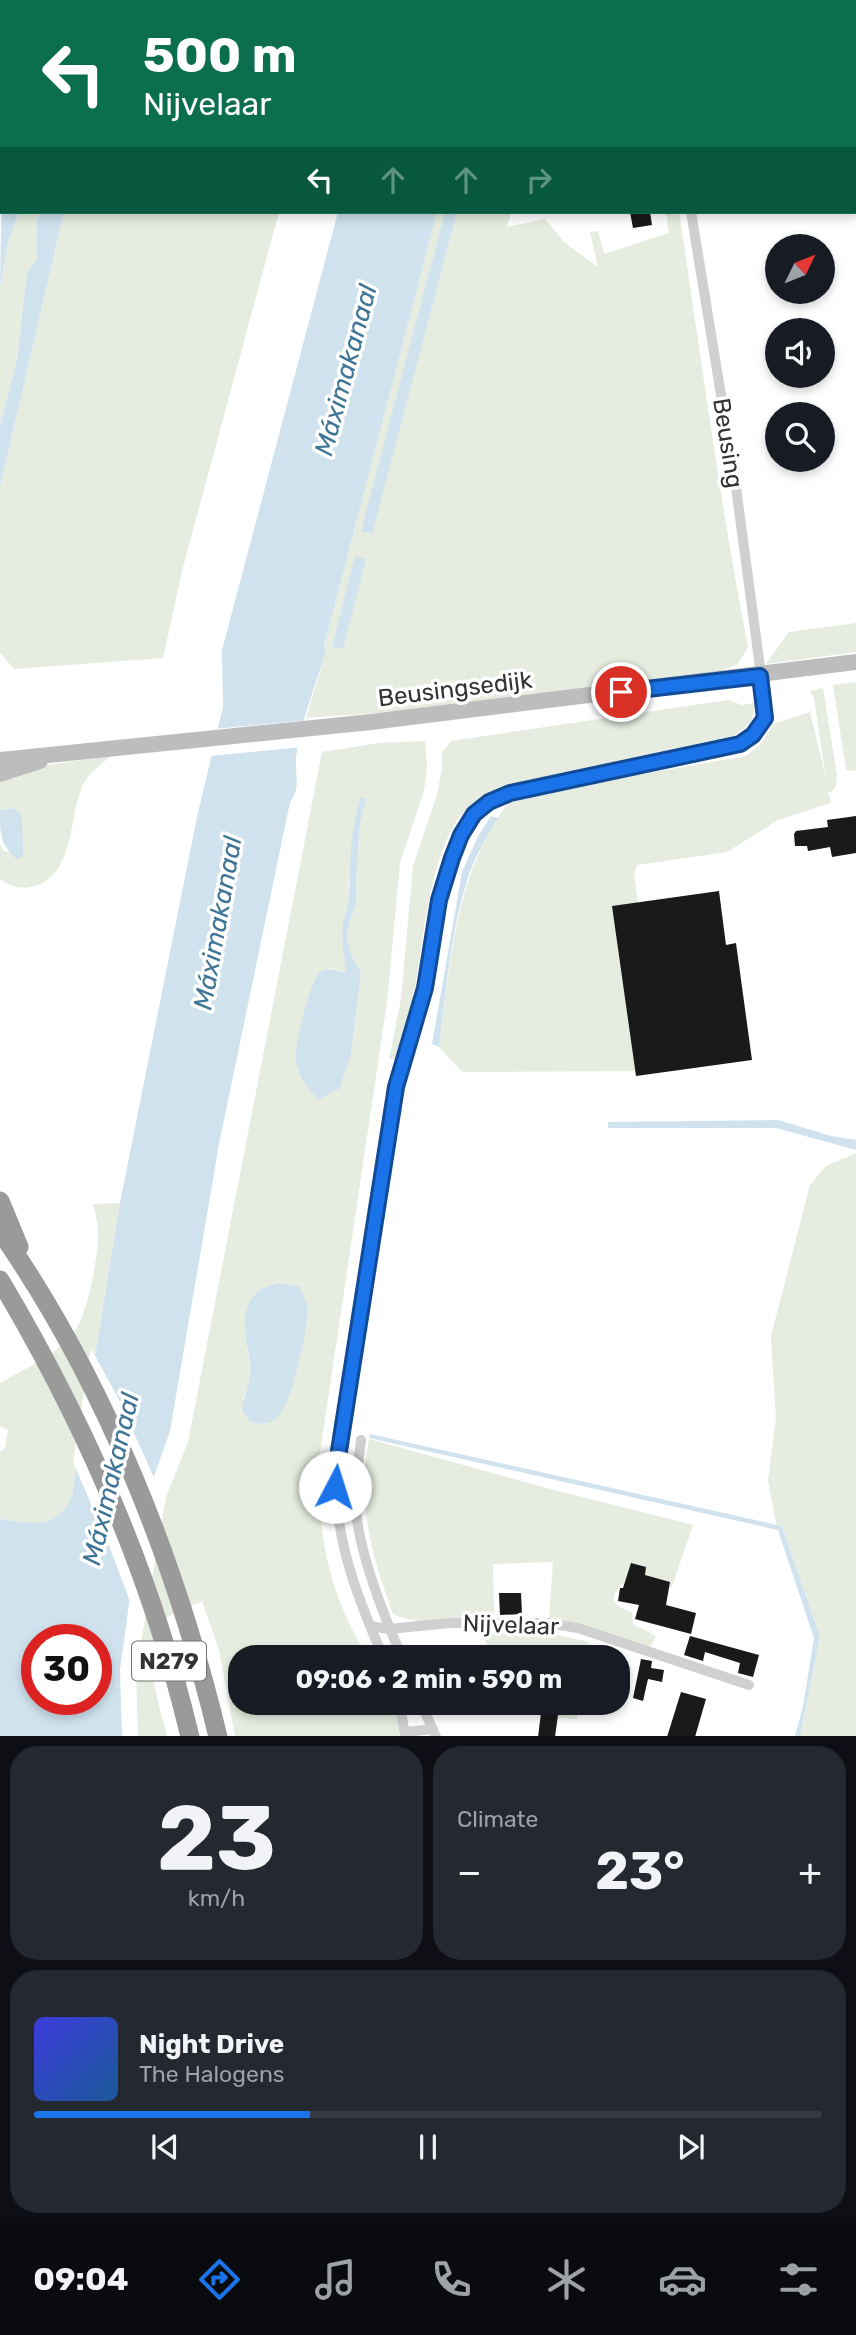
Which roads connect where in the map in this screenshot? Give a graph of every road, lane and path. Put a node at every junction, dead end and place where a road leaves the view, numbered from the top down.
1 (691, 214) edge
2 (856, 662) edge
3 (760, 676) junction
4 (59, 754) junction
5 (0, 760) edge
6 (0, 774) edge
7 (0, 1200) edge
8 (0, 1231) edge
9 (29, 1275) junction
10 (0, 1280) edge
11 (0, 1299) edge
12 (26, 1322) junction
13 (361, 1440) dead end
14 (370, 1626) junction
15 (389, 1629) junction
16 (378, 1645) edge
17 (396, 1645) edge
18 (749, 1685) dead end
19 (402, 1715) edge
20 (426, 1715) edge
21 (189, 1730) edge
22 (434, 1733) edge
23 (405, 1734) edge
24 (218, 1736) edge

1 - 3 street, Beusing
2 - 3 street, Beusingsedijk
3 - 4 street, Beusingsedijk
3 - 14 street
4 - 5 street, Beusingsedijk
4 - 6 street, Beusingsedijk
7 - 9 highway, N279
8 - 9 highway, N279
9 - 24 highway, N279
10 - 12 highway, N279
11 - 12 highway, N279
12 - 21 highway, N279
13 - 15 street
14 - 15 street, Nijvelaar
14 - 16 street
15 - 17 street
15 - 18 street, Nijvelaar
19 - 23 street
20 - 22 street
22 - 23 street

